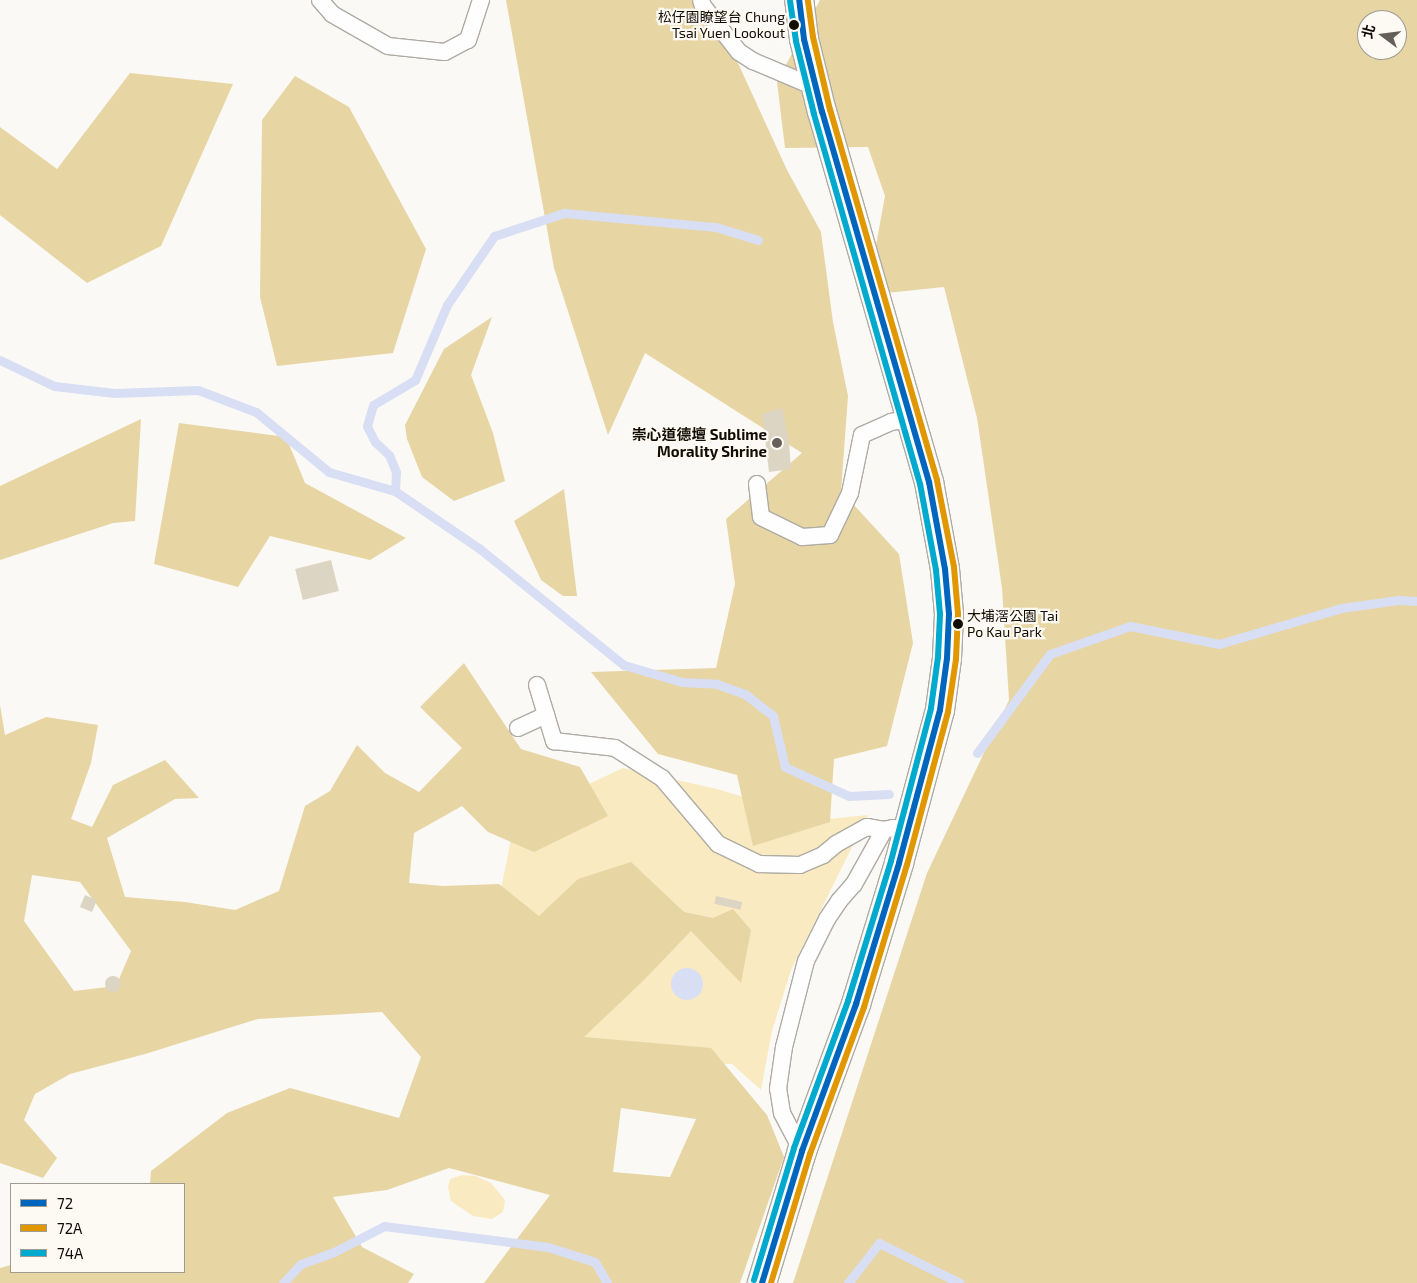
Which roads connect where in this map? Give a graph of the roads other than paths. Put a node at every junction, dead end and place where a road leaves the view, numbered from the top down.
1 (320, 0) edge
2 (481, 0) edge
3 (701, 0) edge
4 (798, 0) edge
5 (817, 88) junction
6 (910, 419) junction
7 (757, 484) dead end
8 (537, 685) dead end
9 (546, 716) junction
10 (518, 728) dead end
11 (895, 830) junction
12 (802, 1151) junction
13 (762, 1283) edge

1 - 2 lane
3 - 5 lane
4 - 5 main road
5 - 6 main road
6 - 7 lane
6 - 11 main road
8 - 9 lane
9 - 10 lane
9 - 11 lane
11 - 12 main road
11 - 12 lane
12 - 13 main road

